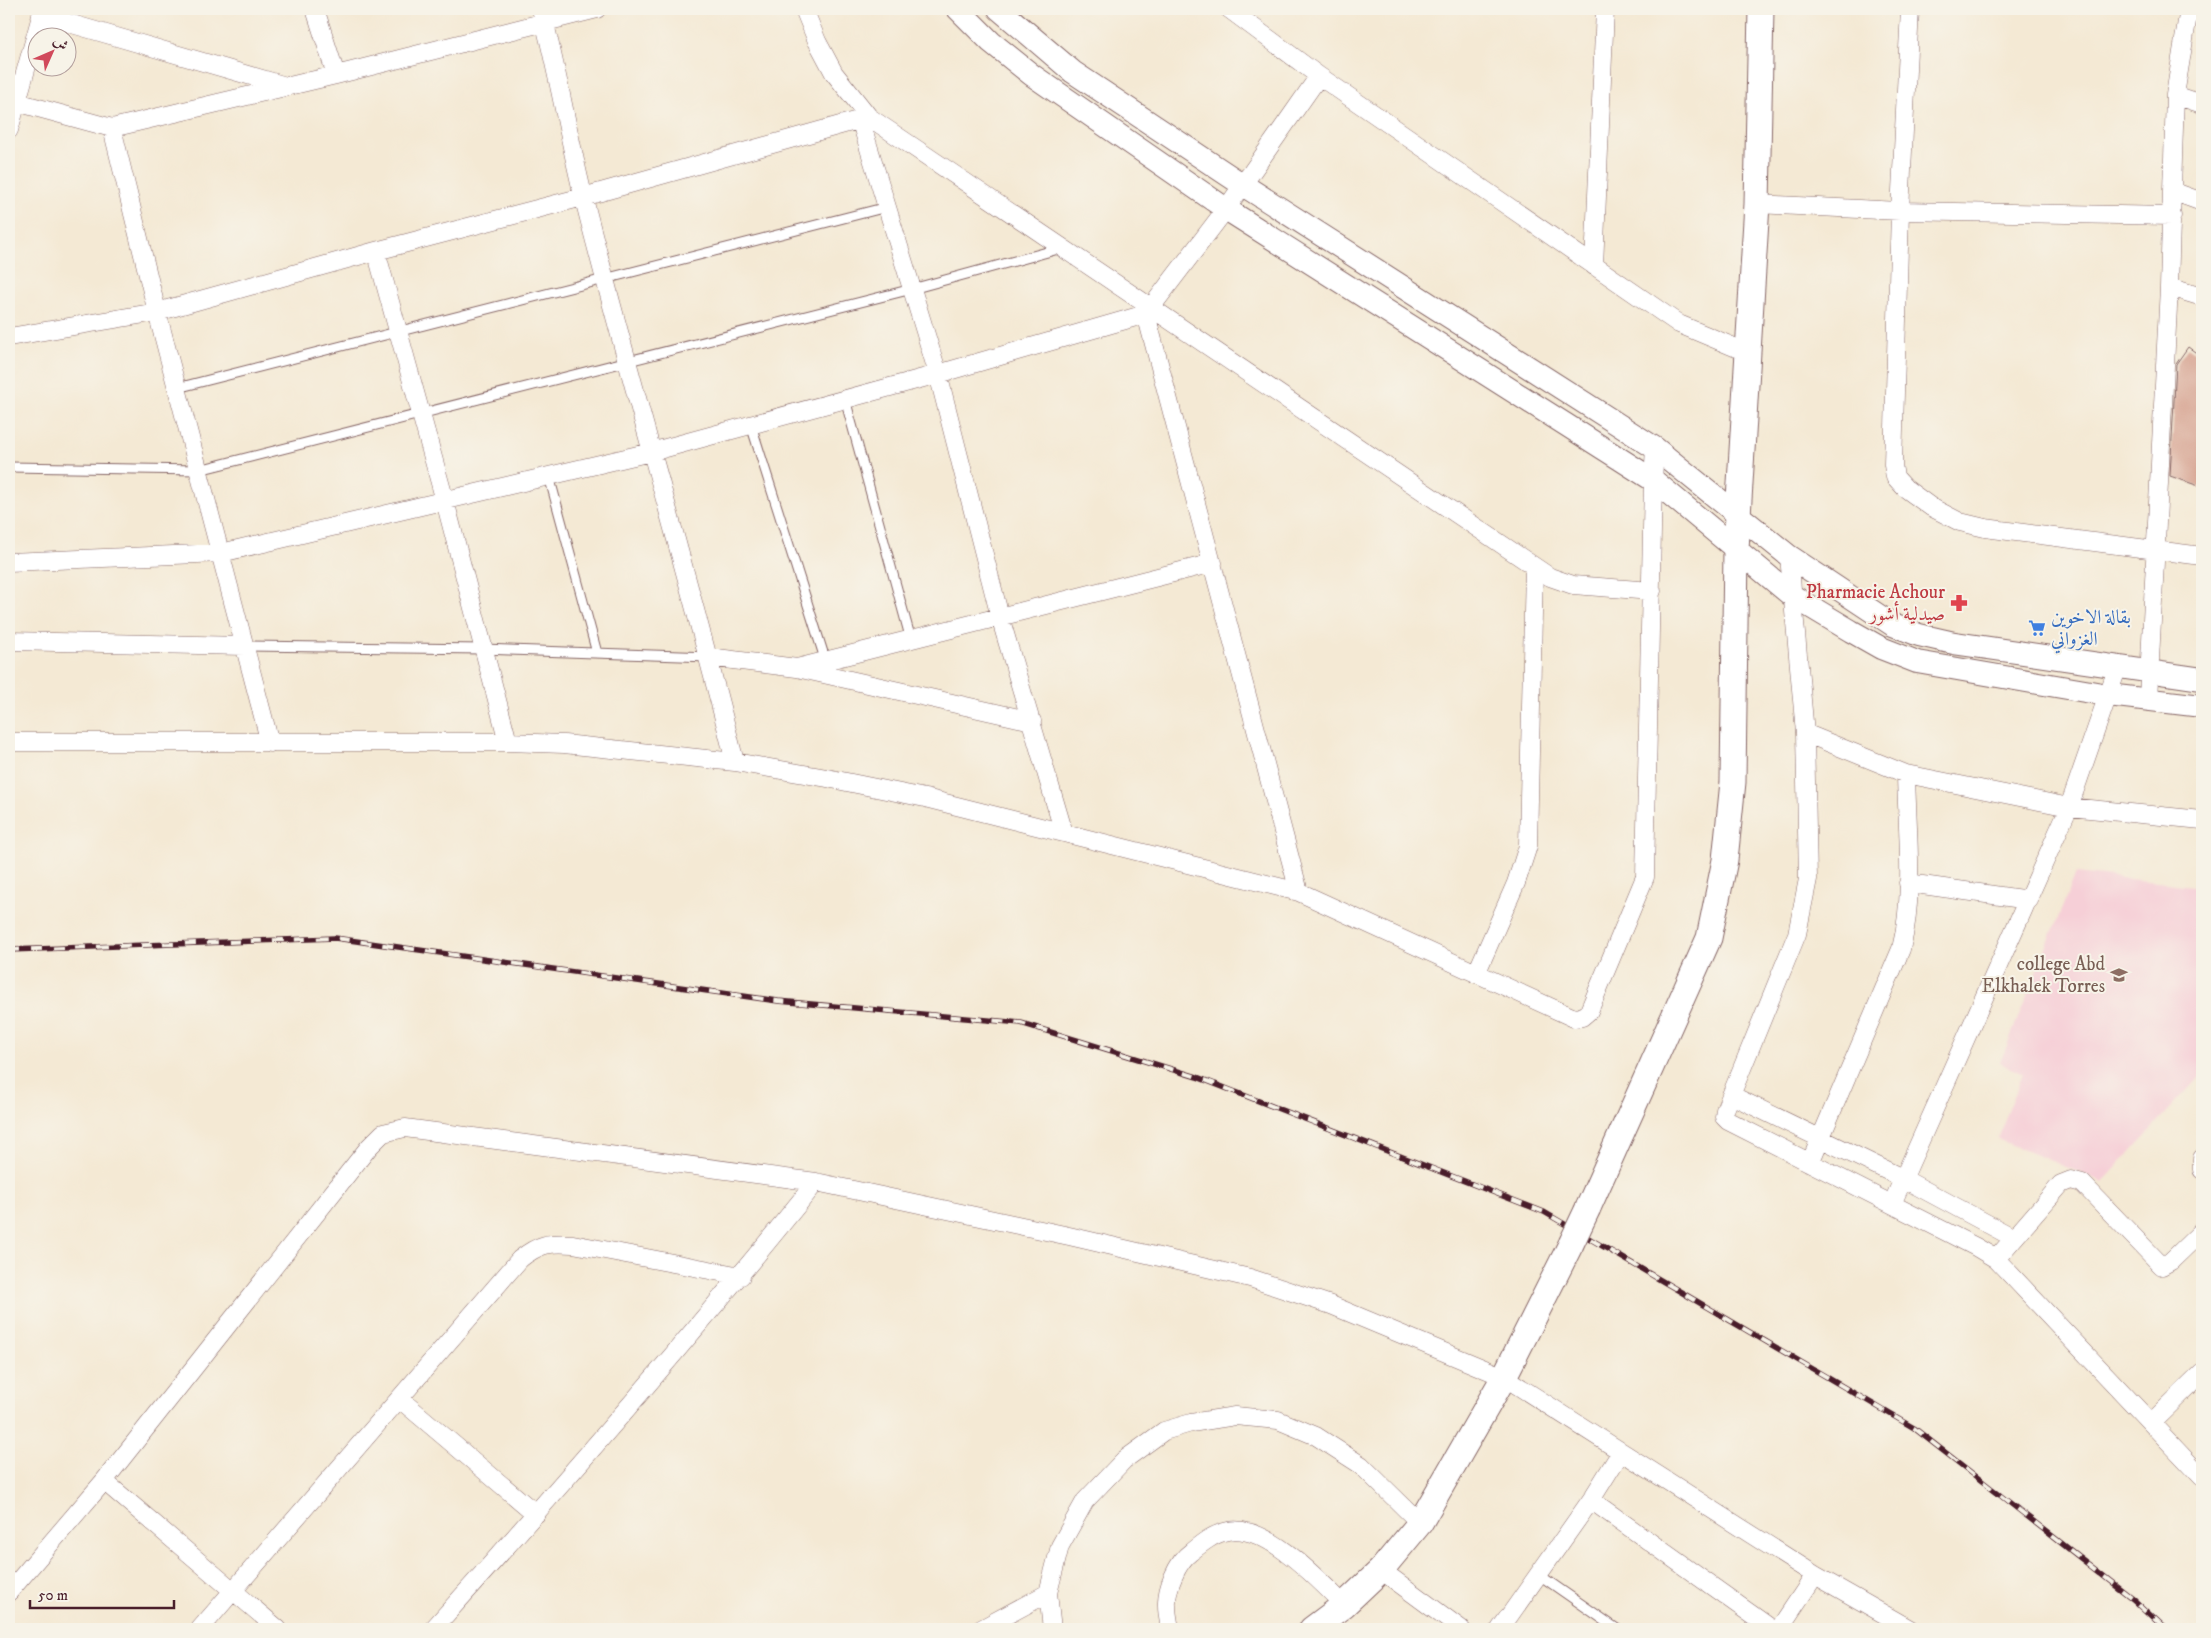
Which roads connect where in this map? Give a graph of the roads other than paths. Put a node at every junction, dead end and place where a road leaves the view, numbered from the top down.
1 (315, 9) edge
2 (597, 9) edge
3 (804, 9) edge
4 (958, 9) edge
5 (999, 9) edge
6 (1229, 9) edge
7 (1605, 9) edge
8 (1761, 9) edge
9 (1910, 9) edge
10 (2189, 9) edge
11 (42, 12) edge
12 (543, 15) edge
13 (336, 75) junction
14 (1319, 76) junction
15 (287, 86) junction
16 (2175, 95) junction
17 (13, 102) edge
18 (2202, 104) edge
19 (864, 118) junction
20 (112, 128) junction
21 (9, 130) edge
22 (1242, 185) junction
23 (2172, 191) junction
24 (583, 197) junction
25 (2202, 202) edge
26 (1757, 204) junction
27 (887, 207) junction
28 (1226, 209) junction
29 (1900, 211) junction
30 (2172, 216) junction
31 (1065, 248) junction
32 (376, 251) junction
33 (1594, 266) junction
34 (605, 279) junction
35 (2170, 287) junction
36 (912, 289) junction
37 (2202, 297) edge
38 (1149, 310) junction
39 (157, 312) junction
40 (398, 330) junction
41 (9, 337) edge
42 (1746, 352) junction
43 (626, 360) junction
44 (938, 374) junction
45 (177, 388) junction
46 (845, 399) junction
47 (421, 413) junction
48 (751, 424) junction
49 (1656, 448) junction
50 (650, 452) junction
51 (9, 467) edge
52 (199, 470) junction
53 (549, 476) junction
54 (1653, 480) junction
55 (445, 501) junction
56 (1738, 513) junction
57 (1736, 550) junction
58 (2158, 550) junction
59 (221, 553) junction
60 (1789, 556) junction
61 (2202, 556) edge
62 (9, 562) edge
63 (1213, 563) junction
64 (1534, 567) junction
65 (1652, 591) junction
66 (1790, 595) junction
67 (1000, 617) junction
68 (912, 640) junction
69 (9, 641) edge
70 (245, 646) junction
71 (484, 649) junction
72 (597, 653) junction
73 (709, 657) junction
74 (826, 662) junction
75 (797, 668) junction
76 (2117, 669) junction
77 (2150, 672) junction
78 (2202, 679) edge
79 (2108, 695) junction
80 (2148, 699) junction
81 (2202, 706) edge
82 (1032, 721) junction
83 (1805, 733) junction
84 (9, 742) edge
85 (508, 742) junction
86 (270, 743) junction
87 (736, 762) junction
88 (1906, 774) junction
89 (2069, 807) junction
90 (2202, 820) edge
91 (1064, 833) junction
92 (1908, 883) junction
93 (1298, 892) junction
94 (2029, 900) junction
95 (1476, 974) junction
96 (1731, 1096) junction
97 (1821, 1138) junction
98 (2202, 1158) edge
99 (1810, 1163) junction
100 (2202, 1170) edge
101 (1902, 1178) junction
102 (816, 1182) junction
103 (1892, 1204) junction
104 (2202, 1231) edge
105 (2014, 1238) junction
106 (1996, 1259) junction
107 (741, 1276) junction
108 (2202, 1374) edge
109 (1504, 1377) junction
110 (400, 1400) junction
111 (2151, 1422) junction
112 (1621, 1452) junction
113 (2202, 1477) edge
114 (104, 1481) junction
115 (1591, 1500) junction
116 (536, 1514) junction
117 (1420, 1523) junction
118 (1381, 1570) junction
119 (1538, 1574) junction
120 (1816, 1575) junction
121 (234, 1590) junction
122 (9, 1592) edge
123 (1048, 1593) junction
124 (1344, 1605) junction
125 (200, 1629) edge
126 (278, 1629) edge
127 (433, 1629) edge
128 (980, 1629) edge
129 (1052, 1629) edge
130 (1170, 1629) edge
131 (1312, 1629) edge
132 (1461, 1629) edge
133 (1500, 1629) edge
134 (1617, 1629) edge
135 (1772, 1629) edge
136 (1779, 1629) edge
137 (1910, 1629) edge

1 - 13 street
2 - 12 street
3 - 19 street
4 - 28 street
5 - 22 street
6 - 14 street
7 - 33 street
8 - 26 main road
9 - 29 street
10 - 16 street
11 - 15 street
11 - 17 street
12 - 13 street
12 - 24 street
13 - 15 street
14 - 22 street
14 - 33 street
15 - 20 street
16 - 18 street
16 - 23 street
17 - 20 street
17 - 21 street
19 - 24 street
19 - 27 street
19 - 31 street
20 - 39 street
22 - 28 street
22 - 49 street
23 - 25 street
23 - 30 street
24 - 32 street
24 - 34 street
26 - 29 street
26 - 42 main road
27 - 34 lane
27 - 36 street
28 - 38 street
28 - 54 street
29 - 30 street
29 - 58 street
30 - 35 street
31 - 36 lane
31 - 38 street
32 - 39 street
32 - 40 street
33 - 42 street
34 - 40 lane
34 - 43 street
35 - 37 street
35 - 58 street
36 - 43 lane
36 - 44 street
38 - 44 street
38 - 63 street
38 - 64 street
39 - 41 street
39 - 45 street
40 - 45 lane
40 - 47 street
42 - 56 main road
43 - 47 lane
43 - 50 street
44 - 46 street
44 - 67 street
45 - 52 street
46 - 48 street
46 - 68 lane
47 - 52 lane
47 - 55 street
48 - 50 street
48 - 74 lane
49 - 54 street
49 - 56 street
50 - 53 street
50 - 73 street
51 - 52 lane
52 - 59 street
53 - 55 street
53 - 72 lane
54 - 57 street
54 - 65 street
55 - 59 street
55 - 71 street
56 - 57 main road
56 - 60 street
57 - 66 street
57 - 109 main road, bridge
58 - 61 street
58 - 77 street
59 - 62 street
59 - 70 street
60 - 66 street
60 - 76 street
63 - 67 street
63 - 93 street
64 - 65 street
64 - 95 street
65 - 95 street
66 - 79 street
66 - 83 street
67 - 68 street
67 - 82 street
68 - 74 street
69 - 70 street
70 - 71 lane
70 - 86 street
71 - 72 lane
71 - 85 street
72 - 73 lane
73 - 75 street
73 - 87 street
74 - 75 street
75 - 82 street
76 - 77 street
76 - 79 street
77 - 78 street
77 - 80 street
79 - 80 street
79 - 89 street
80 - 81 street
82 - 91 street
83 - 88 street
83 - 96 street
84 - 86 street
85 - 86 street
85 - 87 street
87 - 91 street
88 - 89 street
88 - 92 street
89 - 90 street
89 - 94 street
91 - 93 street
92 - 94 street
92 - 97 street
93 - 95 street
94 - 101 street
96 - 97 street
96 - 99 street
97 - 99 street
97 - 101 street
98 - 100 street
99 - 103 street
101 - 103 street
101 - 105 street
102 - 107 street
102 - 109 street
102 - 114 street
103 - 106 street
104 - 105 street
105 - 106 street
106 - 111 street
107 - 110 street
107 - 116 street
108 - 111 street
109 - 112 street
109 - 117 main road
110 - 116 street
110 - 121 street
111 - 113 street
112 - 115 street
112 - 120 street
114 - 121 street
114 - 122 street
115 - 119 street
115 - 135 street
116 - 127 street
117 - 118 main road
117 - 123 street
118 - 124 main road
118 - 132 street
119 - 133 street
119 - 134 lane
120 - 136 street
120 - 137 street
121 - 125 street
121 - 126 street
123 - 128 street
123 - 129 street
124 - 130 street
124 - 131 main road

